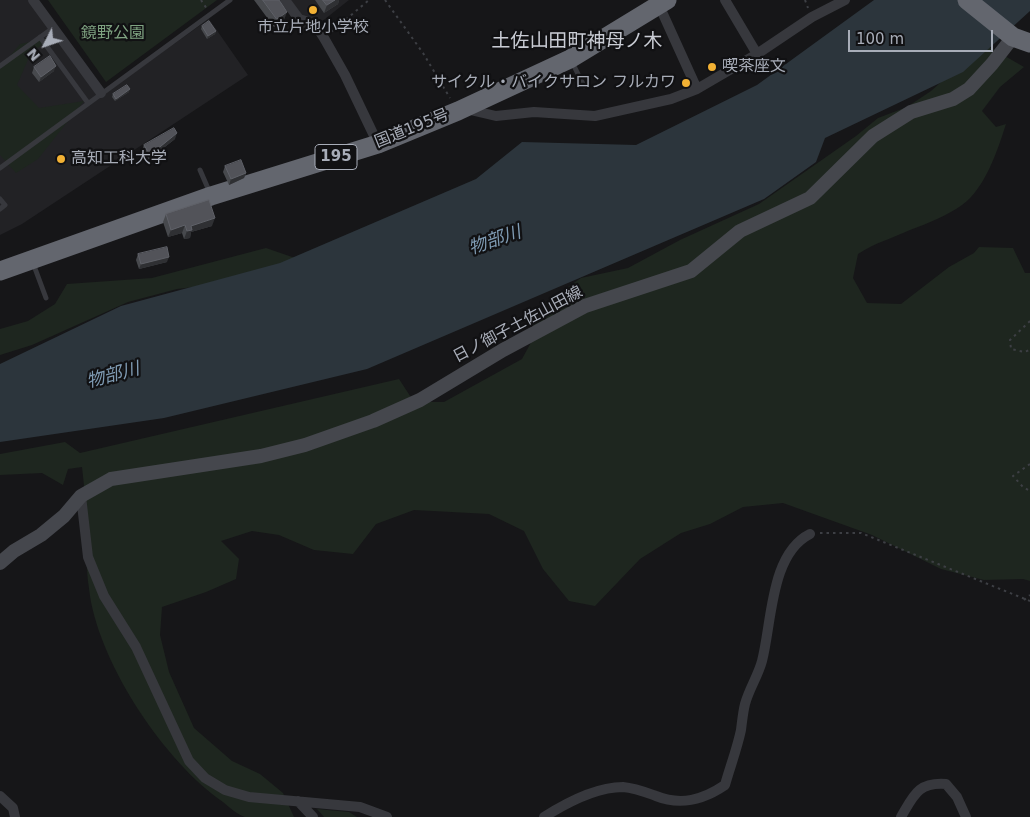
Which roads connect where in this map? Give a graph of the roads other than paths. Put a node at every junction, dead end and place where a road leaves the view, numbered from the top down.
1 (33, 0) edge
2 (230, 0) edge
3 (285, 0) edge
4 (725, 0) edge
5 (845, 0) edge
6 (967, 0) edge
7 (661, 2) edge
8 (53, 28) junction
9 (1019, 36) edge
10 (40, 38) junction
11 (757, 54) junction
12 (570, 59) junction
13 (0, 66) edge
14 (584, 86) dead end
15 (697, 89) junction
16 (101, 93) junction
17 (88, 102) junction
18 (461, 110) junction
19 (378, 144) junction
20 (0, 168) edge
21 (200, 170) dead end
22 (211, 196) junction
23 (0, 199) edge
24 (0, 209) edge
25 (32, 259) junction
26 (0, 270) edge
27 (46, 298) dead end
28 (81, 496) junction
29 (810, 534) road end
30 (0, 563) edge
31 (0, 796) edge
32 (298, 801) junction
33 (15, 817) edge
34 (313, 817) edge
35 (387, 817) edge
36 (544, 817) edge
37 (901, 817) edge
38 (966, 817) edge

1 - 8 street
2 - 16 lane
3 - 19 street
4 - 11 street
5 - 11 street
6 - 9 highway
7 - 12 highway, 国道195号 / 195
7 - 15 street
8 - 10 lane
8 - 16 street
9 - 28 main road, 日ノ御子土佐山田線
10 - 13 lane
10 - 17 lane
11 - 15 street
12 - 14 lane
12 - 18 highway, 国道195号 / 195
15 - 18 street
16 - 17 lane
17 - 20 lane
18 - 19 highway, 国道195号 / 195
19 - 22 highway, 国道195号 / 195
21 - 22 lane
22 - 25 highway, 国道195号 / 195
23 - 24 lane
25 - 26 highway, 国道195号 / 195
25 - 27 lane
28 - 30 main road, 日ノ御子土佐山田線
28 - 32 street
29 - 36 street
31 - 33 street
32 - 34 street
32 - 35 street
37 - 38 street

